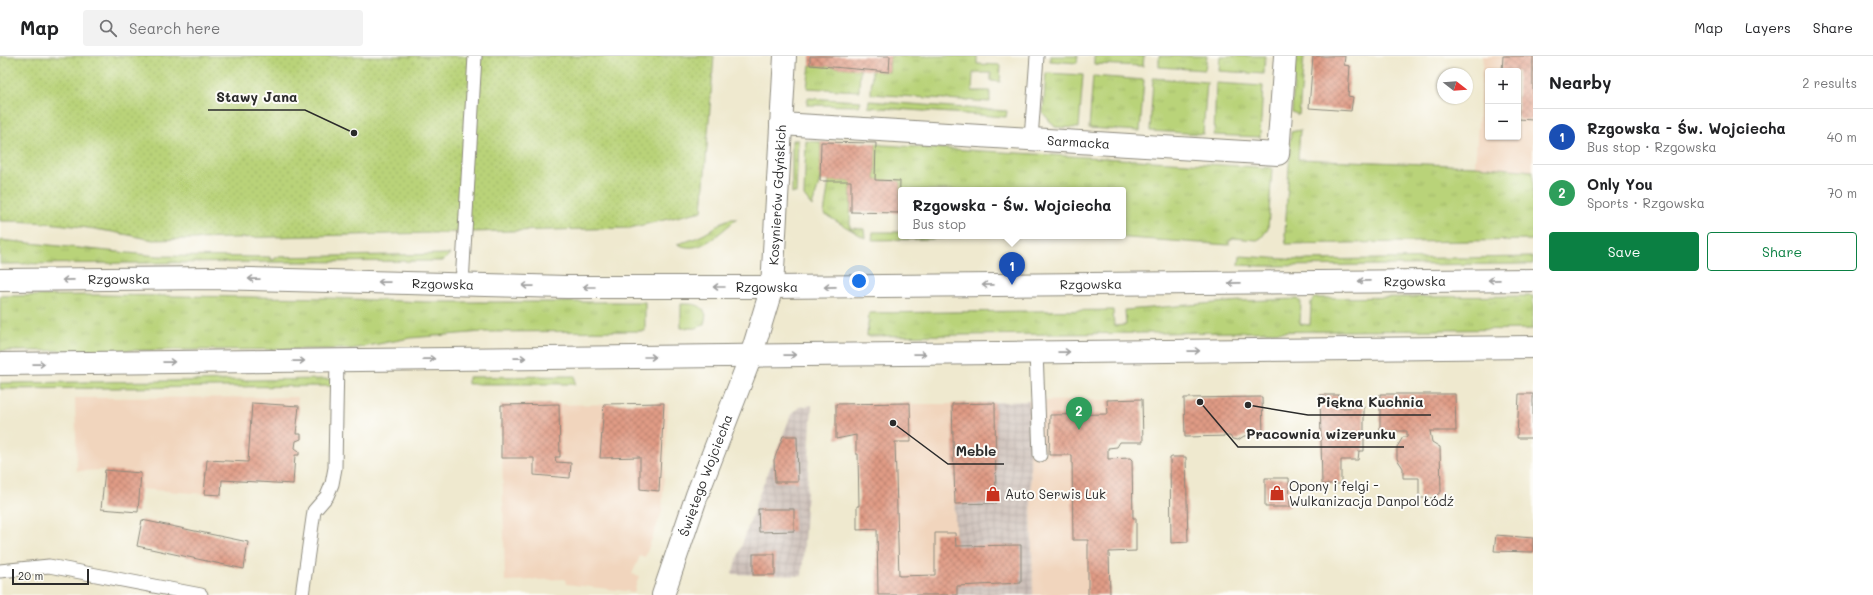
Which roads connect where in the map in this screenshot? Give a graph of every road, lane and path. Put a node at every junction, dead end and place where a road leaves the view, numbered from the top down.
1 (475, 56) edge
2 (785, 56) edge
3 (1036, 56) edge
4 (1285, 56) edge
5 (781, 124) junction
6 (1031, 139) junction
7 (0, 280) edge
8 (1533, 280) edge
9 (462, 284) junction
10 (772, 287) junction
11 (1533, 347) edge
12 (1036, 352) junction
13 (751, 356) junction
14 (337, 360) junction
15 (0, 364) edge
16 (1040, 455) dead end
17 (0, 571) edge
18 (201, 595) edge
19 (302, 595) edge
20 (663, 595) edge

1 - 9 lane
2 - 5 main road, Kosynierów Gdyńskich
3 - 6 lane
4 - 6 main road, Sarmacka
5 - 6 main road, Sarmacka
5 - 10 main road, Kosynierów Gdyńskich
9 -> 7 main road, Rzgowska
8 -> 10 main road, Rzgowska
10 -> 9 main road, Rzgowska
10 - 13 main road, Kosynierów Gdyńskich
12 -> 11 main road
13 -> 12 main road
12 - 16 lane
14 -> 13 main road
13 - 20 main road, Świętego Wojciecha
15 -> 14 main road
14 - 19 lane
17 - 18 lane

